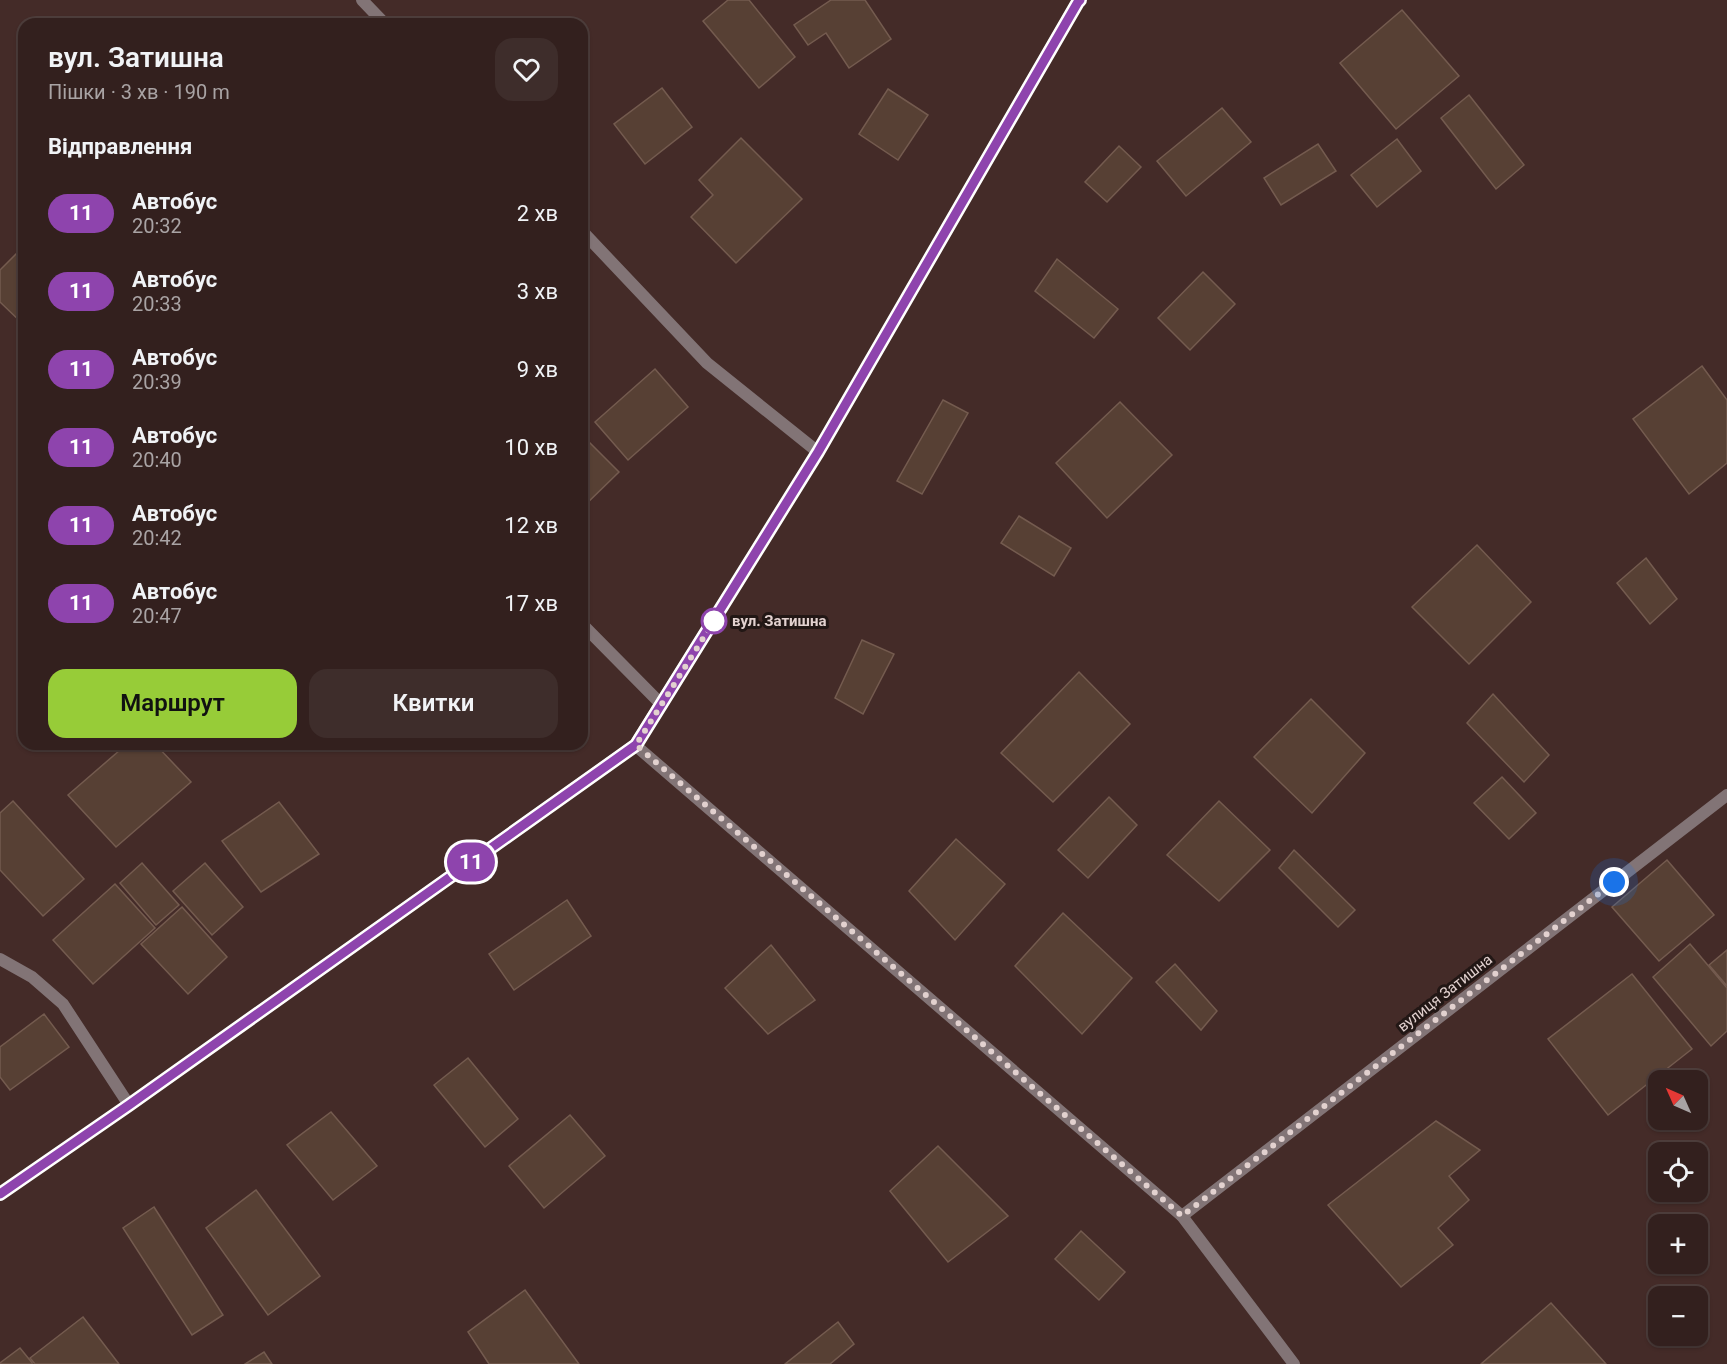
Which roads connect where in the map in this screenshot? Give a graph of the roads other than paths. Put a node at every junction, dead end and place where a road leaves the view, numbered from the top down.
1 (362, 0) edge
2 (1078, 0) edge
3 (379, 18) edge
4 (588, 237) edge
5 (818, 452) junction
6 (588, 630) edge
7 (662, 705) junction
8 (636, 745) junction
9 (1727, 795) edge
10 (0, 959) edge
11 (129, 1105) junction
12 (0, 1194) edge
13 (1182, 1216) junction
14 (1294, 1364) edge

1 - 3 street
2 - 5 street
4 - 5 street
5 - 7 street
6 - 7 street
7 - 8 street
8 - 11 street
8 - 13 street
9 - 13 street, вулиця Затишна
10 - 11 street
11 - 12 street
13 - 14 street

